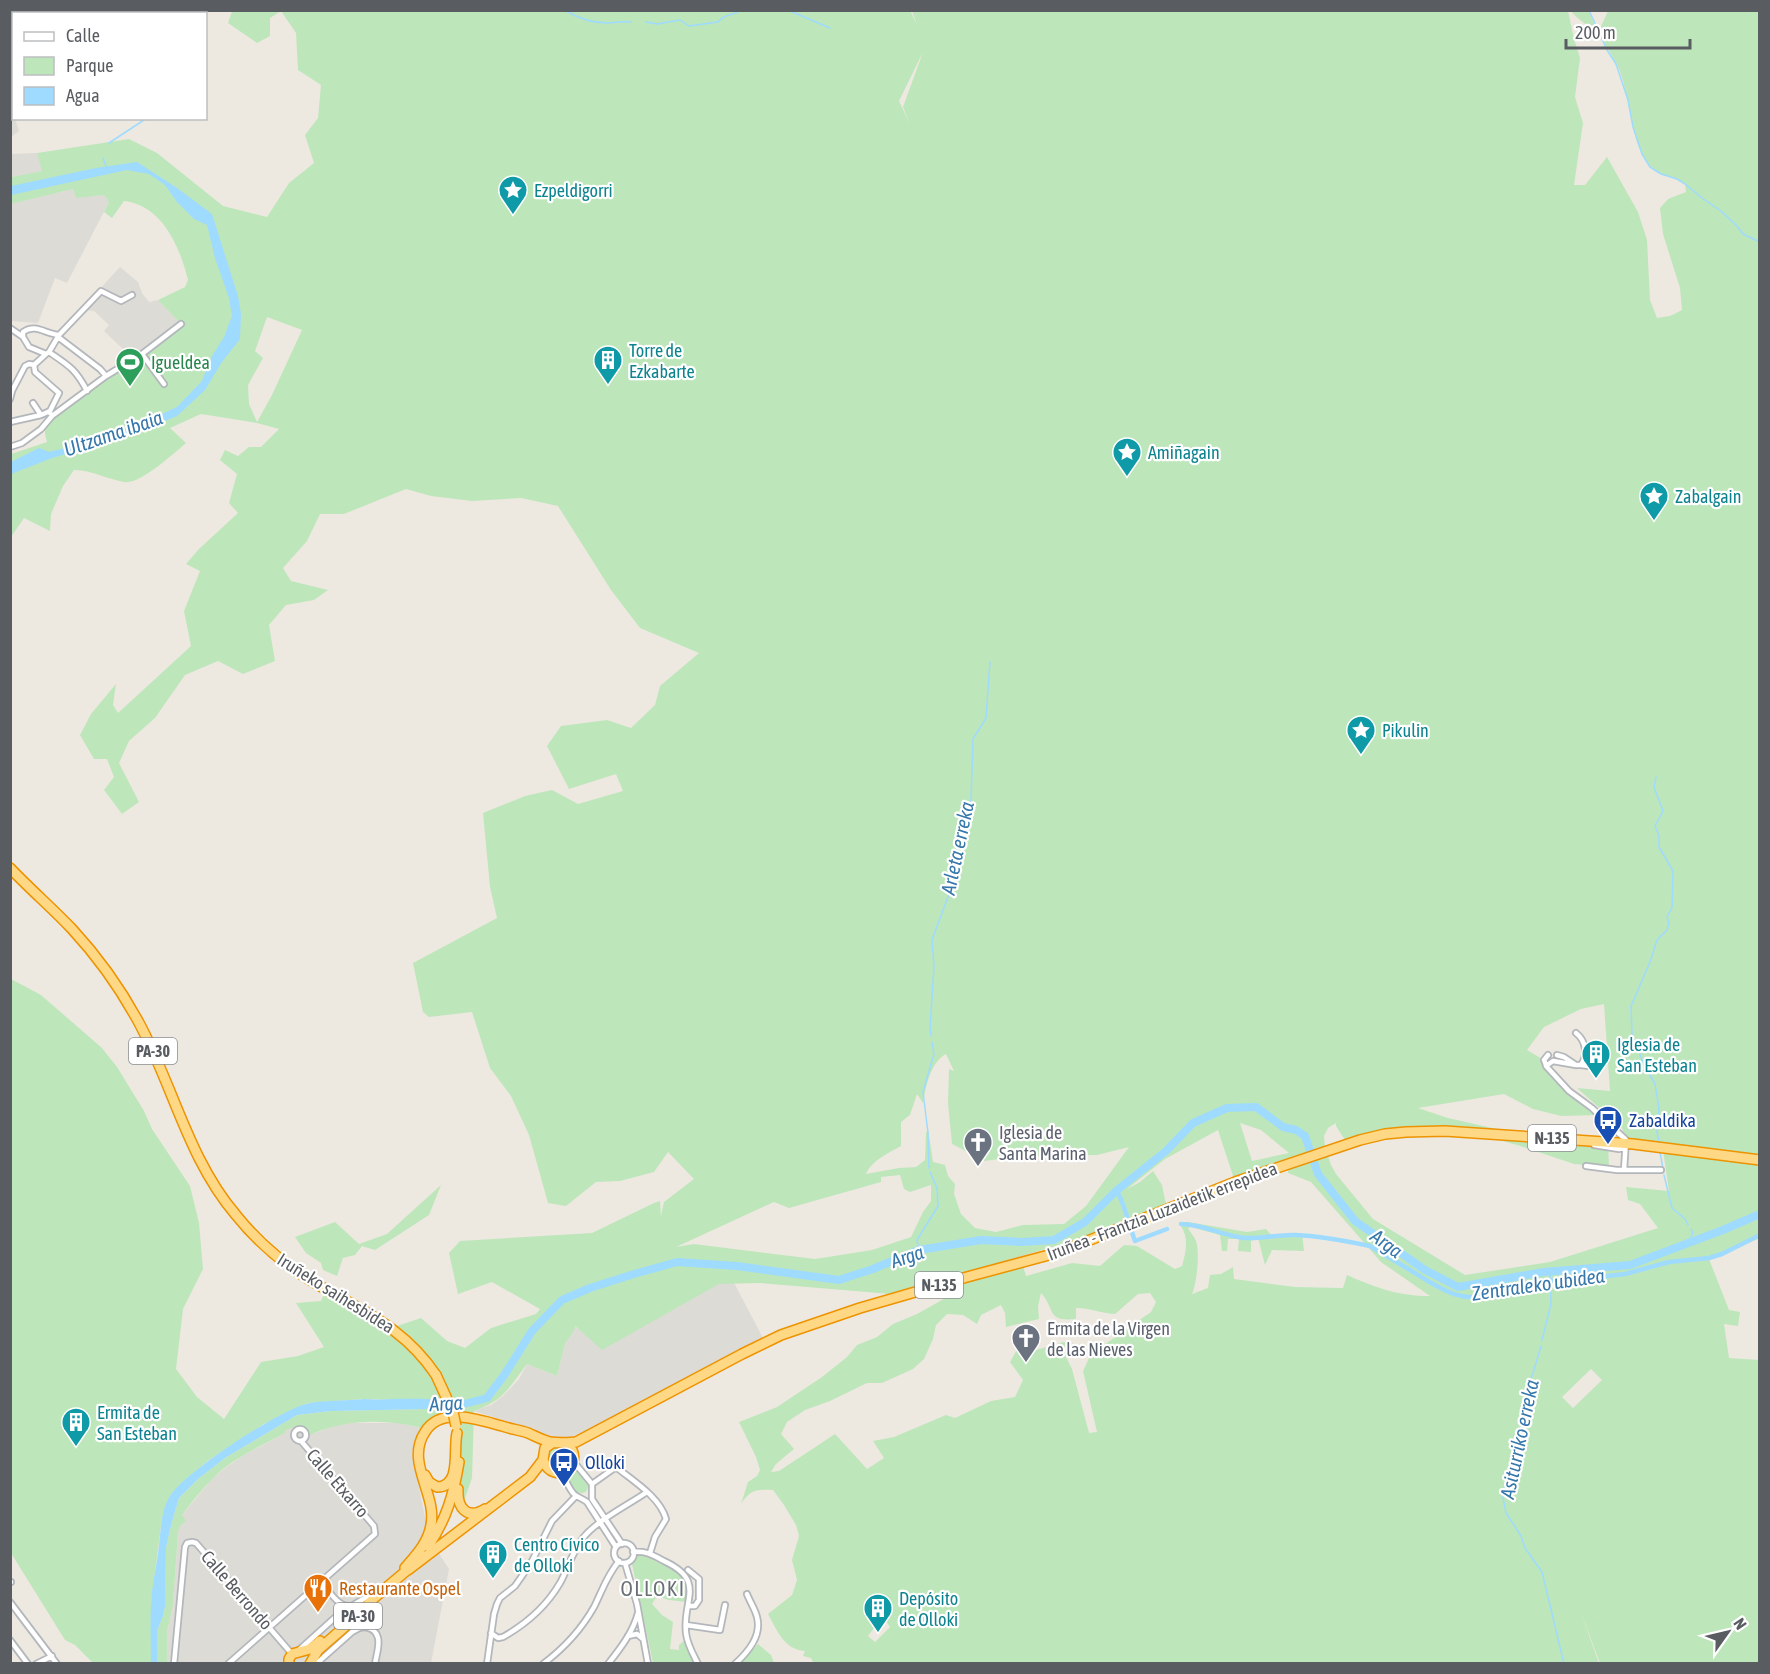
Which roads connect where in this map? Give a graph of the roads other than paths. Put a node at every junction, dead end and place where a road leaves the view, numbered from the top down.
1 (132, 295) dead end
2 (181, 324) dead end
3 (10, 328) edge
4 (58, 336) junction
5 (23, 337) junction
6 (47, 353) junction
7 (142, 354) junction
8 (34, 365) junction
9 (106, 376) junction
10 (164, 384) dead end
11 (87, 390) junction
12 (10, 399) edge
13 (33, 403) dead end
14 (51, 413) junction
15 (41, 415) junction
16 (10, 422) edge
17 (10, 447) edge
18 (10, 868) edge
19 (1576, 1033) dead end
20 (1557, 1054) dead end
21 (1548, 1055) dead end
22 (1578, 1065) junction
23 (1546, 1066) junction
24 (1597, 1067) dead end
25 (1626, 1145) junction
26 (1760, 1160) edge
27 (1586, 1166) dead end
28 (1624, 1170) junction
29 (1662, 1170) dead end
30 (442, 1419) junction
31 (457, 1430) junction
32 (516, 1430) junction
33 (593, 1433) junction
34 (301, 1441) dead end
35 (552, 1443) junction
36 (567, 1444) junction
37 (543, 1456) junction
38 (573, 1457) junction
39 (459, 1462) junction
40 (549, 1470) junction
41 (562, 1472) junction
42 (530, 1477) junction
43 (592, 1484) junction
44 (592, 1492) junction
45 (646, 1492) junction
46 (576, 1496) junction
47 (582, 1498) junction
48 (500, 1500) junction
49 (603, 1521) junction
50 (622, 1544) junction
51 (616, 1547) junction
52 (633, 1552) junction
53 (650, 1553) junction
54 (619, 1561) junction
55 (625, 1563) junction
56 (406, 1569) junction
57 (688, 1570) dead end
58 (322, 1582) junction
59 (747, 1594) dead end
60 (370, 1595) junction
61 (10, 1602) edge
62 (351, 1605) junction
63 (725, 1605) dead end
64 (688, 1606) junction
65 (638, 1610) junction
66 (359, 1614) junction
67 (686, 1625) junction
68 (269, 1628) junction
69 (352, 1632) junction
70 (491, 1633) junction
71 (628, 1636) junction
72 (503, 1637) junction
73 (643, 1638) junction
74 (10, 1640) edge
75 (488, 1651) junction
76 (52, 1656) junction
77 (292, 1657) edge
78 (312, 1663) edge
79 (28, 1664) edge
80 (36, 1664) edge
81 (57, 1664) edge
82 (174, 1664) edge
83 (228, 1664) edge
84 (375, 1664) edge
85 (487, 1664) edge
86 (543, 1664) edge
87 (608, 1664) edge
88 (648, 1664) edge
89 (698, 1664) edge
90 (735, 1664) edge

1 - 4 street
2 - 7 street
3 - 5 street
4 - 5 street
4 - 6 street
4 - 9 street
5 - 6 street
6 - 8 street
6 - 11 street
7 - 9 street
7 - 10 street
8 - 12 street
8 - 14 street
9 - 11 street
11 - 14 street
13 - 15 street
14 - 15 street
14 - 17 street
15 - 16 street
18 - 31 highway, Iruñeko saihesbidea / PA-30, bridge
19 - 22 street
20 - 22 street
21 - 23 street
22 - 23 street
22 - 24 street
23 - 25 street
25 - 26 highway, Iruñea - Frantzia Luzaidetik errepidea / N-135
25 - 28 street
25 - 33 highway, Iruñea - Frantzia Luzaidetik errepidea / N-135
27 - 28 street
28 - 29 street
30 - 31 highway
30 - 32 highway
30 - 56 highway
31 - 39 highway, Iruñeko saihesbidea / PA-30
32 - 35 highway
32 - 37 highway
33 - 36 highway, N-135
33 - 38 highway, N-135
34 - 58 street, Calle Etxarro
35 - 36 highway, N-135
35 - 37 highway
36 - 38 highway
37 - 40 highway
37 - 42 highway
38 - 41 highway, N-135
38 - 43 street
39 - 48 highway
39 - 56 highway, PA-30
40 - 41 highway
40 - 42 highway
41 - 46 street
42 - 48 highway
43 - 44 street
43 - 45 street
44 - 47 street
44 - 49 street
45 - 49 street
45 - 53 street
46 - 47 street
46 - 70 street
47 - 49 street
48 - 56 highway
49 - 50 street
49 - 51 street
49 - 72 street
50 - 51 street
50 - 52 street
51 - 54 street
52 - 53 street
52 - 55 street
53 - 64 street
54 - 55 street
54 - 86 street
55 - 65 street
56 - 60 highway, PA-30
56 - 66 highway, PA-30
57 - 64 street
58 - 62 street
58 - 68 street
59 - 90 street
60 - 62 street
60 - 77 highway, PA-30
61 - 76 street
62 - 77 street
63 - 67 street
64 - 67 street
65 - 71 street
65 - 73 street
66 - 69 street
66 - 78 highway, PA-30
67 - 89 street
68 - 77 street, Calle Berrondo
68 - 82 street, Calle Berrondo
68 - 83 street
69 - 78 street
69 - 84 street
70 - 72 street
70 - 75 street
71 - 73 street
71 - 87 street
72 - 75 street
73 - 88 street
74 - 79 street
75 - 85 street
76 - 80 street
76 - 81 street
77 - 78 highway

